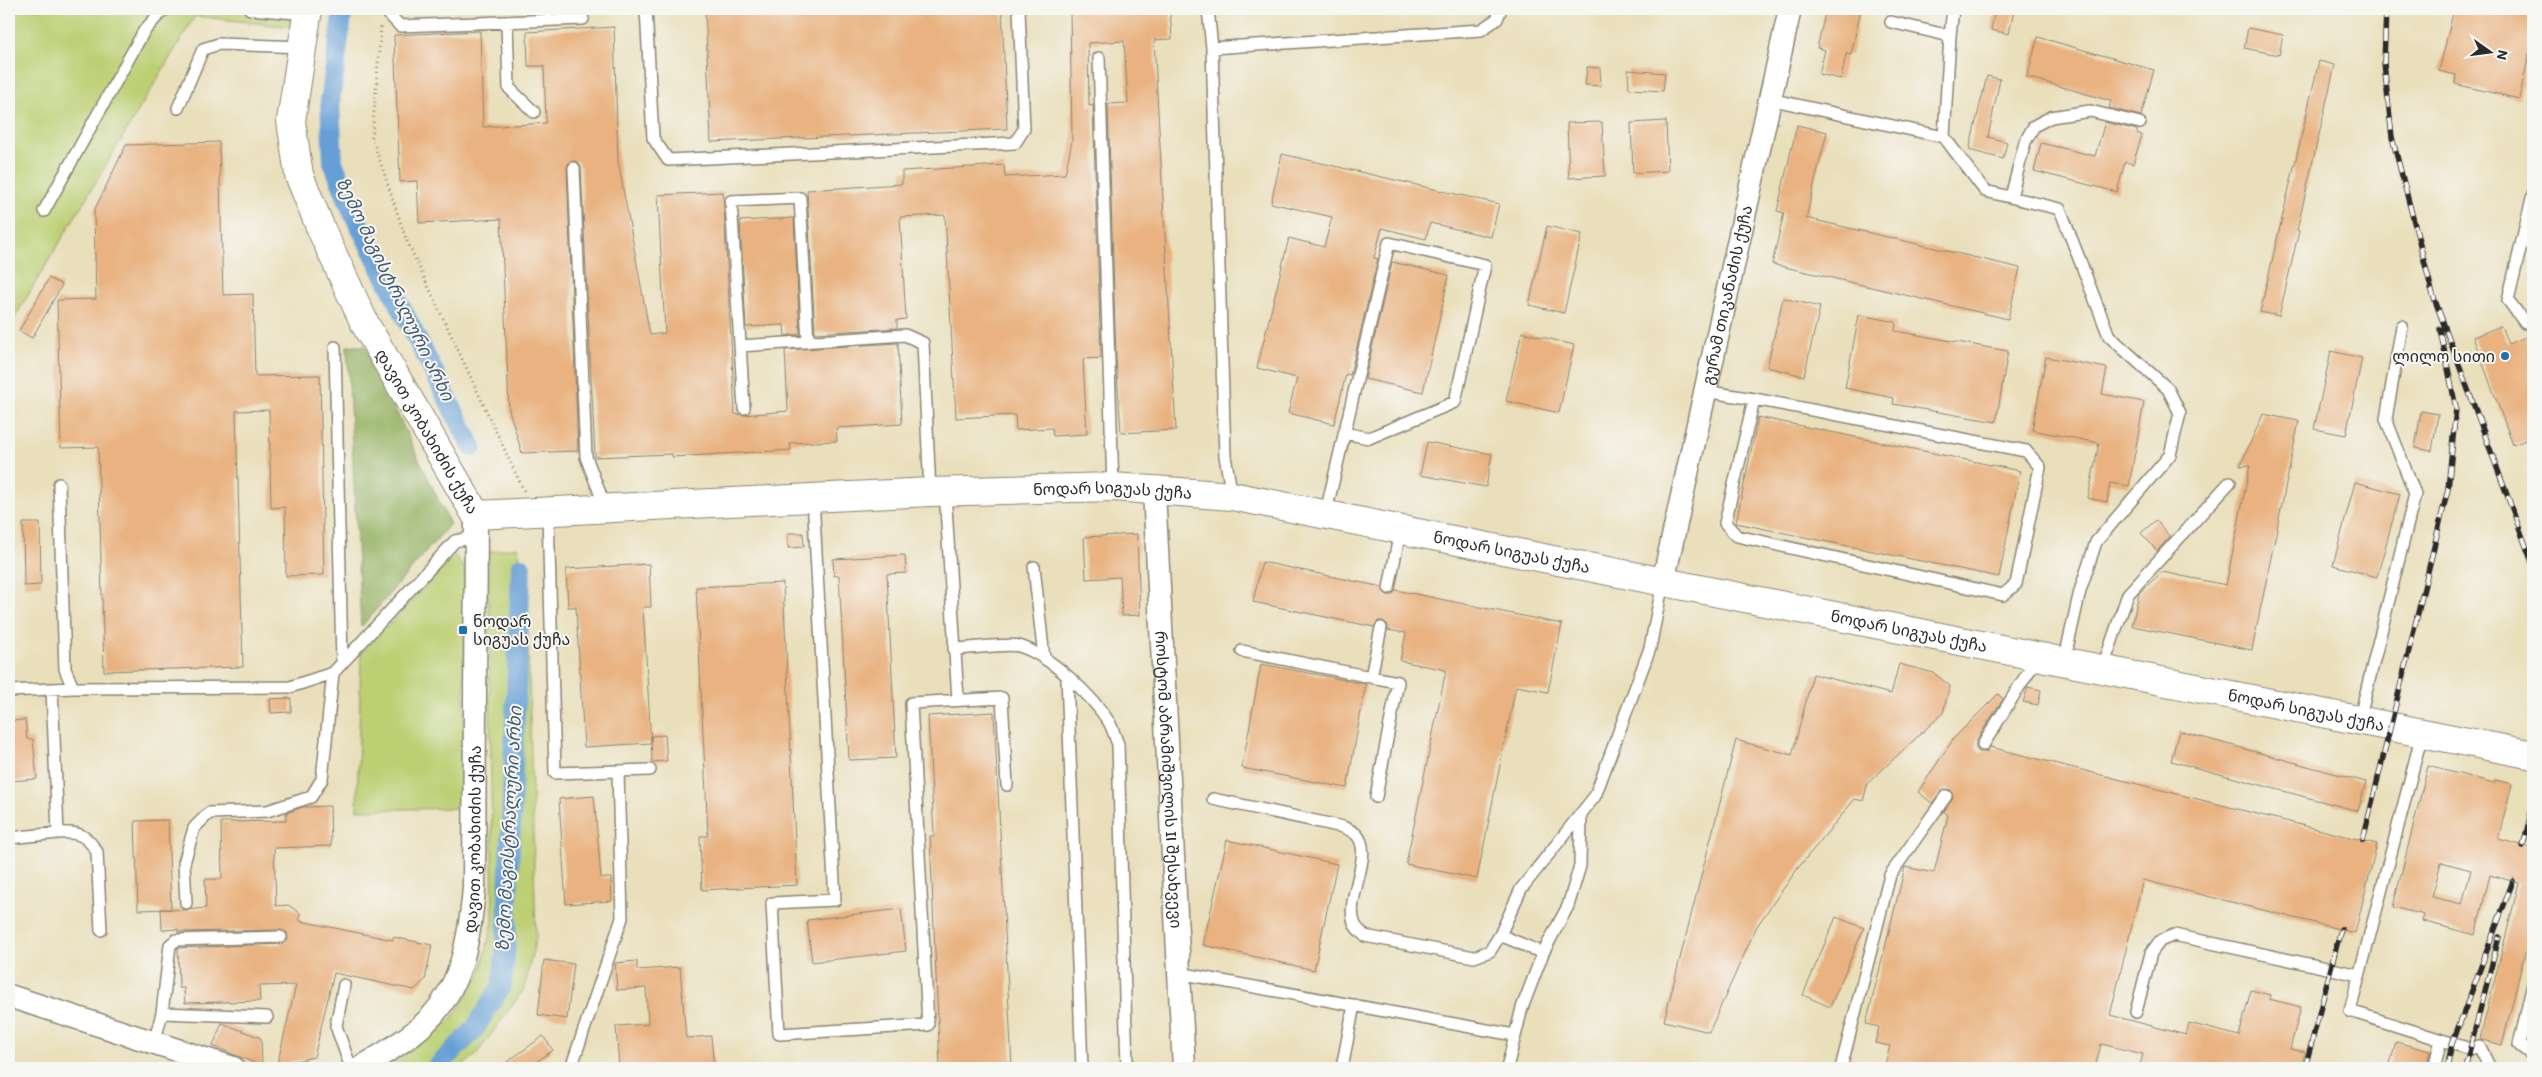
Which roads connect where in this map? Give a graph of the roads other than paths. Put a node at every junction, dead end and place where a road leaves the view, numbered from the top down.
1 (167, 9) edge
2 (250, 9) edge
3 (646, 9) edge
4 (1019, 9) edge
5 (1208, 9) edge
6 (1501, 9) edge
7 (1790, 9) edge
8 (1953, 9) edge
9 (308, 11) edge
10 (383, 14) edge
11 (584, 19) dead end
12 (507, 22) junction
13 (1891, 22) dead end
14 (1950, 36) junction
15 (302, 47) junction
16 (1212, 48) junction
17 (1098, 58) dead end
18 (1769, 99) junction
19 (178, 108) dead end
20 (534, 112) dead end
21 (2140, 123) dead end
22 (1944, 137) junction
23 (574, 168) dead end
24 (2533, 194) edge
25 (2011, 197) junction
26 (44, 211) dead end
27 (2533, 325) edge
28 (2402, 326) dead end
29 (808, 342) junction
30 (740, 346) junction
31 (335, 347) dead end
32 (1704, 391) junction
33 (1754, 398) junction
34 (744, 408) dead end
35 (1344, 433) junction
36 (2230, 482) dead end
37 (58, 484) dead end
38 (1113, 486) junction
39 (937, 491) junction
40 (1154, 491) junction
41 (1232, 496) junction
42 (813, 498) junction
43 (606, 509) junction
44 (540, 512) junction
45 (1325, 516) junction
46 (475, 526) junction
47 (1400, 531) junction
48 (1034, 567) dead end
49 (1663, 582) junction
50 (1389, 588) dead end
51 (1381, 628) dead end
52 (954, 649) junction
53 (1242, 651) dead end
54 (1044, 658) junction
55 (2038, 658) junction
56 (2064, 663) junction
57 (342, 664) junction
58 (2102, 670) junction
59 (333, 672) junction
60 (1067, 677) junction
61 (1371, 677) junction
62 (74, 688) junction
63 (52, 689) junction
64 (9, 691) edge
65 (958, 700) junction
66 (2360, 721) junction
67 (2422, 734) junction
68 (1983, 745) dead end
69 (2533, 755) edge
70 (650, 770) dead end
71 (618, 771) junction
72 (1007, 785) dead end
73 (1946, 796) dead end
74 (1376, 797) dead end
75 (1212, 799) dead end
76 (1581, 814) junction
77 (58, 833) junction
78 (9, 838) edge
79 (186, 903) dead end
80 (101, 930) dead end
81 (1500, 935) junction
82 (281, 937) dead end
83 (1543, 953) junction
84 (1179, 973) junction
85 (2359, 975) junction
86 (2533, 984) edge
87 (344, 985) dead end
88 (9, 996) edge
89 (1354, 1005) junction
90 (2136, 1012) dead end
91 (162, 1013) junction
92 (267, 1017) dead end
93 (1514, 1035) junction
94 (2441, 1040) junction
95 (154, 1043) junction
96 (2533, 1056) edge
97 (233, 1068) edge
98 (351, 1068) edge
99 (360, 1068) edge
100 (571, 1068) edge
101 (1082, 1068) edge
102 (1128, 1068) edge
103 (1184, 1068) edge
104 (1342, 1068) edge
105 (1507, 1068) edge
106 (1841, 1068) edge
107 (2434, 1068) edge
108 (2490, 1068) edge

1 - 26 lane
2 - 9 lane
3 - 4 lane
5 - 16 lane
6 - 16 lane
7 - 18 street, გურამ თიკანაძის ქუჩა
8 - 14 lane
9 - 15 street, დავით კობახიძის ქუჩა
10 - 12 lane
11 - 12 lane
12 - 20 lane
13 - 14 lane
14 - 22 lane
15 - 19 lane
15 - 46 street, დავით კობახიძის ქუჩა
16 - 41 lane
17 - 38 lane
18 - 22 lane
18 - 32 street, გურამ თიკანაძის ქუჩა
21 - 25 lane
22 - 25 lane
23 - 43 lane
24 - 27 lane
25 - 56 lane
28 - 66 lane
29 - 30 lane
29 - 30 lane
29 - 39 lane
30 - 34 lane
31 - 57 lane
32 - 33 lane
32 - 49 street, გურამ თიკანაძის ქუჩა
33 - 33 lane
35 - 35 lane
35 - 45 lane
36 - 58 lane
37 - 62 lane
38 - 39 street, ნოდარ სიგუას ქუჩა
38 - 40 street, ნოდარ სიგუას ქუჩა
39 - 42 street, ნოდარ სიგუას ქუჩა
39 - 52 lane
40 - 41 street, ნოდარ სიგუას ქუჩა
40 - 84 street, როსტომ აბრამიშვილის II შესახვევი
41 - 45 street, ნოდარ სიგუას ქუჩა
42 - 43 street, ნოდარ სიგუას ქუჩა
42 - 65 lane
43 - 44 street, ნოდარ სიგუას ქუჩა
44 - 46 street, ნოდარ სიგუას ქუჩა
44 - 71 lane
45 - 47 street, ნოდარ სიგუას ქუჩა
46 - 57 lane
46 - 99 street, დავით კობახიძის ქუჩა
47 - 49 street, ნოდარ სიგუას ქუჩა
47 - 50 lane
48 - 54 lane
49 - 55 street, ნოდარ სიგუას ქუჩა
49 - 76 lane
51 - 61 lane
52 - 54 lane
52 - 65 lane
53 - 61 lane
54 - 60 lane
55 - 56 street, ნოდარ სიგუას ქუჩა
55 - 68 lane
56 - 58 street, ნოდარ სიგუას ქუჩა
57 - 59 lane
58 - 66 street, ნოდარ სიგუას ქუჩა
59 - 62 lane
59 - 79 lane
60 - 101 lane
60 - 102 lane
61 - 74 lane
62 - 63 lane
63 - 64 lane
63 - 77 lane
65 - 72 lane
66 - 67 street, ნოდარ სიგუას ქუჩა
67 - 69 street, ნოდარ სიგუას ქუჩა
67 - 85 lane
70 - 71 lane
71 - 100 lane
73 - 106 lane
75 - 81 lane
76 - 81 lane
76 - 83 lane
77 - 78 lane
77 - 80 lane
81 - 83 lane
82 - 91 lane
83 - 93 lane
84 - 89 lane
84 - 103 street, როსტომ აბრამიშვილის II შესახვევი
85 - 90 lane
85 - 94 lane
86 - 96 lane
87 - 98 lane
88 - 95 street
89 - 93 lane
89 - 104 lane
91 - 92 lane
91 - 95 lane
93 - 105 lane
94 - 107 lane
94 - 108 lane
95 - 97 street

